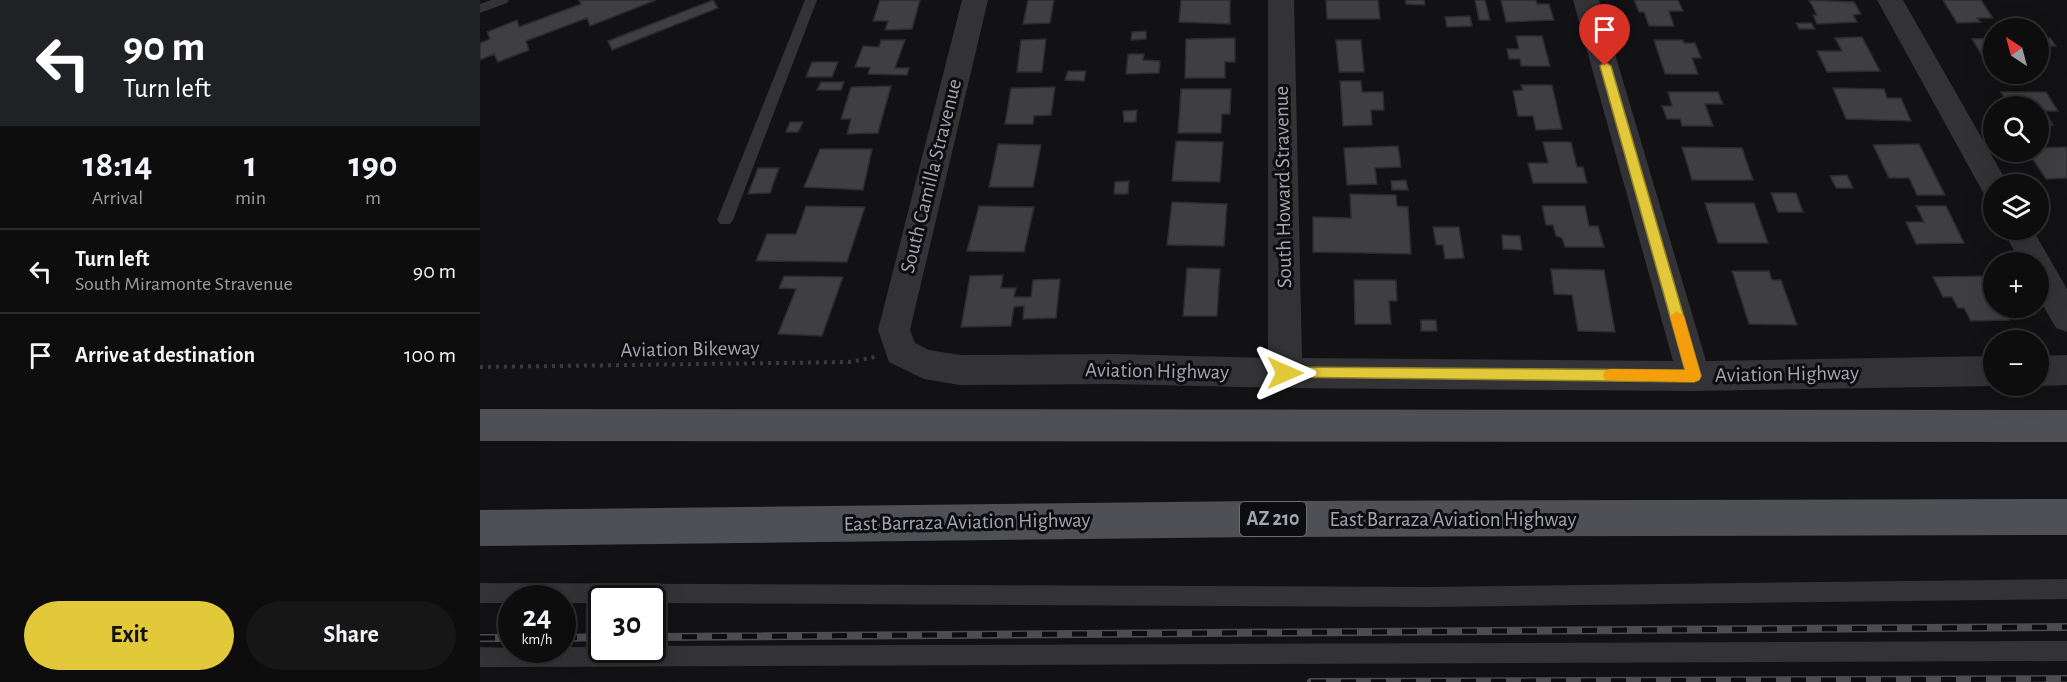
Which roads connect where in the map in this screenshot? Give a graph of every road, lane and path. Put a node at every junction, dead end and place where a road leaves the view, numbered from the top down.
1 (503, 0) edge
2 (810, 0) edge
3 (975, 0) edge
4 (1281, 0) edge
5 (1587, 0) edge
6 (1890, 0) edge
7 (480, 9) edge
8 (1987, 174) edge
9 (725, 220) dead end
10 (2049, 286) edge
11 (2067, 318) edge
12 (901, 352) junction
13 (480, 368) edge
14 (2049, 370) edge
15 (2067, 370) edge
16 (1983, 371) edge
17 (1285, 373) junction
18 (1694, 376) junction
19 (480, 424) edge
20 (2067, 426) edge
21 (2067, 517) edge
22 (480, 528) edge
23 (2067, 590) edge
24 (480, 593) edge
25 (2067, 651) edge
26 (480, 657) edge

1 - 7 lane
2 - 9 lane
3 - 12 street, South Camilla Stravenue
4 - 17 street, South Howard Stravenue
5 - 18 street
6 - 8 street
10 - 11 street
12 - 13 path, Aviation Bikeway
12 - 17 street, Aviation Highway
14 - 15 street
16 - 18 street, Aviation Highway
17 - 18 street, Aviation Highway
19 - 20 main road
21 - 22 main road, East Barraza Aviation Highway / AZ 210
23 - 24 lane
25 - 26 lane

